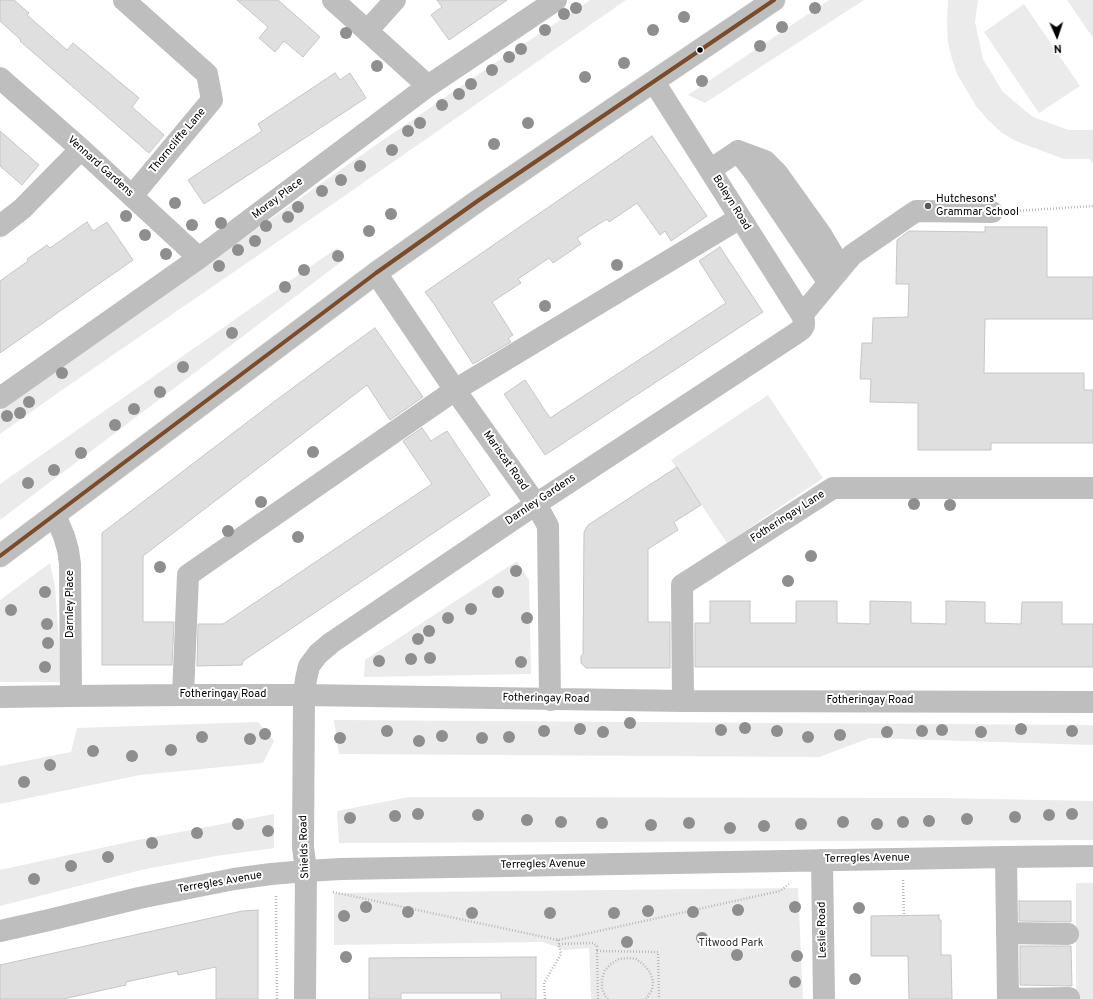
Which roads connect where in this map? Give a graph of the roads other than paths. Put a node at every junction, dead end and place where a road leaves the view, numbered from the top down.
1 (124, 0) edge
2 (333, 0) edge
3 (395, 0) edge
4 (556, 0) edge
5 (774, 0) edge
6 (368, 31) junction
7 (0, 78) edge
8 (654, 82) junction
9 (428, 86) junction
10 (81, 149) junction
11 (710, 170) junction
12 (132, 196) junction
13 (992, 212) road end
14 (740, 218) junction
15 (0, 226) edge
16 (199, 258) junction
17 (376, 273) junction
18 (835, 276) junction
19 (803, 320) junction
20 (455, 390) junction
21 (0, 398) edge
22 (1093, 488) edge
23 (536, 504) junction
24 (55, 515) junction
25 (0, 556) edge
26 (184, 695) junction
27 (304, 695) junction
28 (71, 696) junction
29 (0, 698) edge
30 (550, 700) junction
31 (683, 701) junction
32 (1093, 702) edge
33 (1093, 856) edge
34 (1006, 857) junction
35 (822, 860) junction
36 (306, 871) junction
37 (0, 931) edge
38 (1007, 933) junction
39 (1068, 934) dead end
40 (1069, 998) edge
41 (305, 999) edge
42 (824, 999) edge
43 (1008, 999) edge

1 - 12 street, Thorncliffe Lane
2 - 6 street
3 - 6 street
4 - 9 street, Moray Place
5 - 8 street
6 - 9 street
7 - 10 street, Vennard Gardens
8 - 11 street, Boleyn Road
8 - 17 street
9 - 16 street, Moray Place
10 - 12 street, Vennard Gardens
10 - 15 street
11 - 14 street, Boleyn Road
11 - 18 street
12 - 16 street, Vennard Gardens
13 - 18 street, Darnley Gardens
14 - 19 street, Boleyn Road
14 - 20 street
16 - 21 street, Moray Place
17 - 20 street, Mariscat Road
17 - 24 street
18 - 19 street, Darnley Gardens
19 - 23 street, Darnley Gardens
20 - 23 street, Mariscat Road
20 - 26 street
22 - 31 street, Fotheringay Lane
23 - 27 street, Darnley Gardens
23 - 30 street, Mariscat Road
24 - 25 street
24 - 28 street, Darnley Place
26 - 27 street, Fotheringay Road
26 - 28 street, Fotheringay Road
27 - 30 street, Fotheringay Road
27 - 36 street, Shields Road
28 - 29 street, Fotheringay Road
30 - 31 street, Fotheringay Road
31 - 32 street, Fotheringay Road
33 - 34 street, Terregles Avenue
34 - 35 street, Terregles Avenue
34 - 38 street
35 - 36 street, Terregles Avenue
35 - 42 street, Leslie Road
36 - 37 street, Terregles Avenue
36 - 41 street, Shields Road
38 - 39 street
38 - 43 street
40 - 43 street

